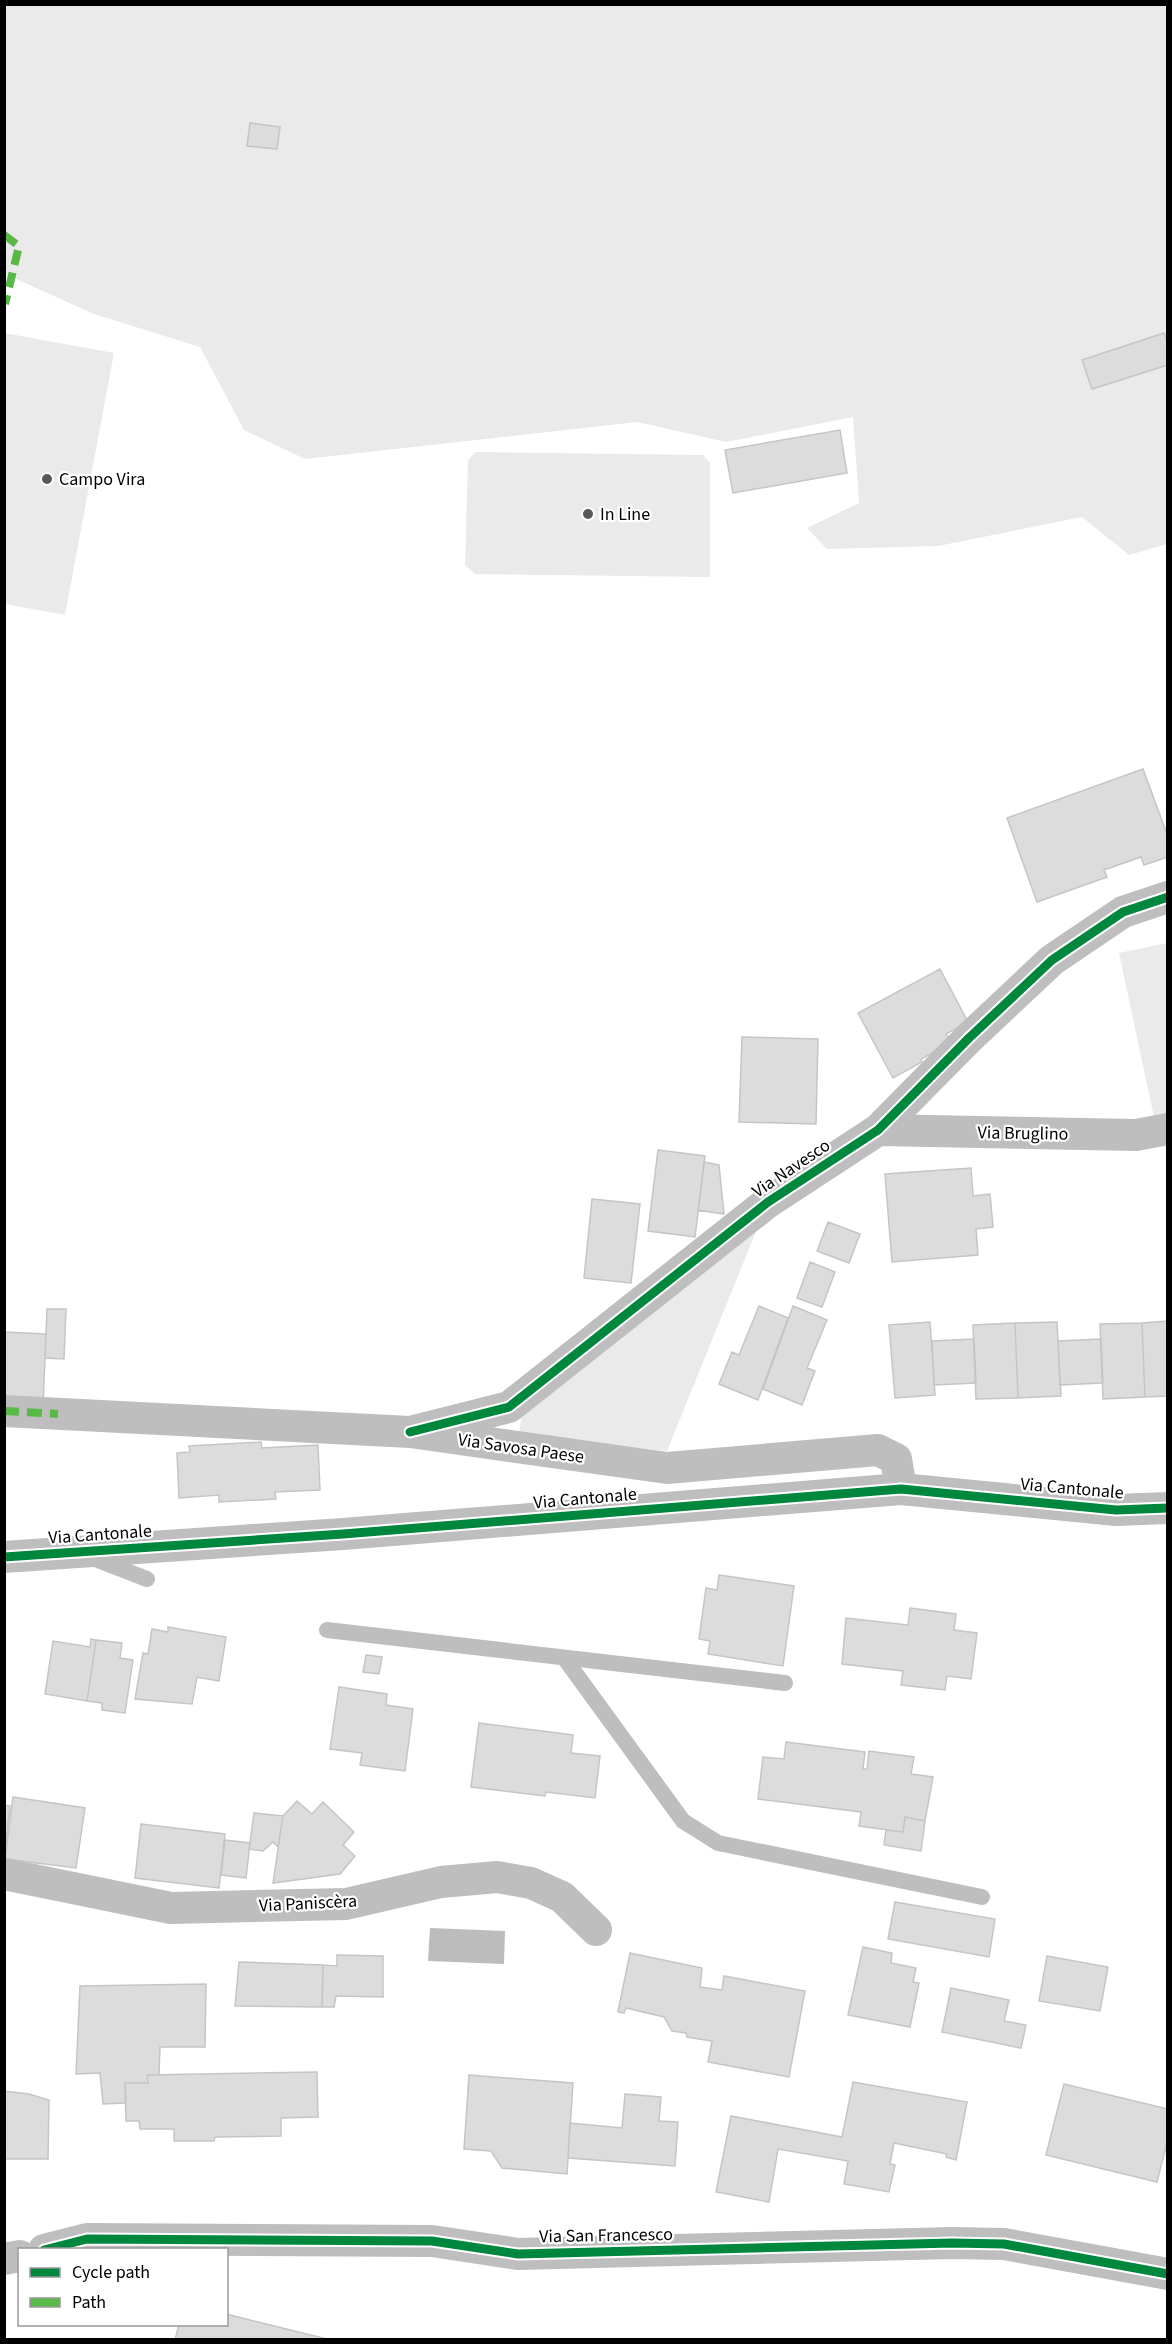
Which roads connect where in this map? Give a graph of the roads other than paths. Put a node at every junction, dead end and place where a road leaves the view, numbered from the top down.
1 (1167, 897) edge
2 (1167, 1129) edge
3 (878, 1130) junction
4 (4, 1411) edge
5 (410, 1432) junction
6 (901, 1489) junction
7 (1167, 1508) edge
8 (75, 1552) junction
9 (4, 1557) edge
10 (147, 1579) dead end
11 (327, 1630) dead end
12 (565, 1659) junction
13 (785, 1683) dead end
14 (4, 1875) edge
15 (982, 1897) dead end
16 (596, 1930) dead end
17 (52, 2248) edge
18 (1167, 2274) edge

1 - 3 street, Via Navesco
2 - 3 street, Via Bruglino
3 - 5 street, Via Navesco
4 - 5 street, Via Savosa Paese
5 - 6 street, Via Savosa Paese
6 - 7 street, Via Cantonale
6 - 8 street, Via Cantonale
8 - 9 street, Via Cantonale
8 - 10 lane
11 - 12 lane
12 - 13 lane
12 - 15 lane
14 - 16 street, Via Paniscèra
17 - 18 street, Via San Francesco

